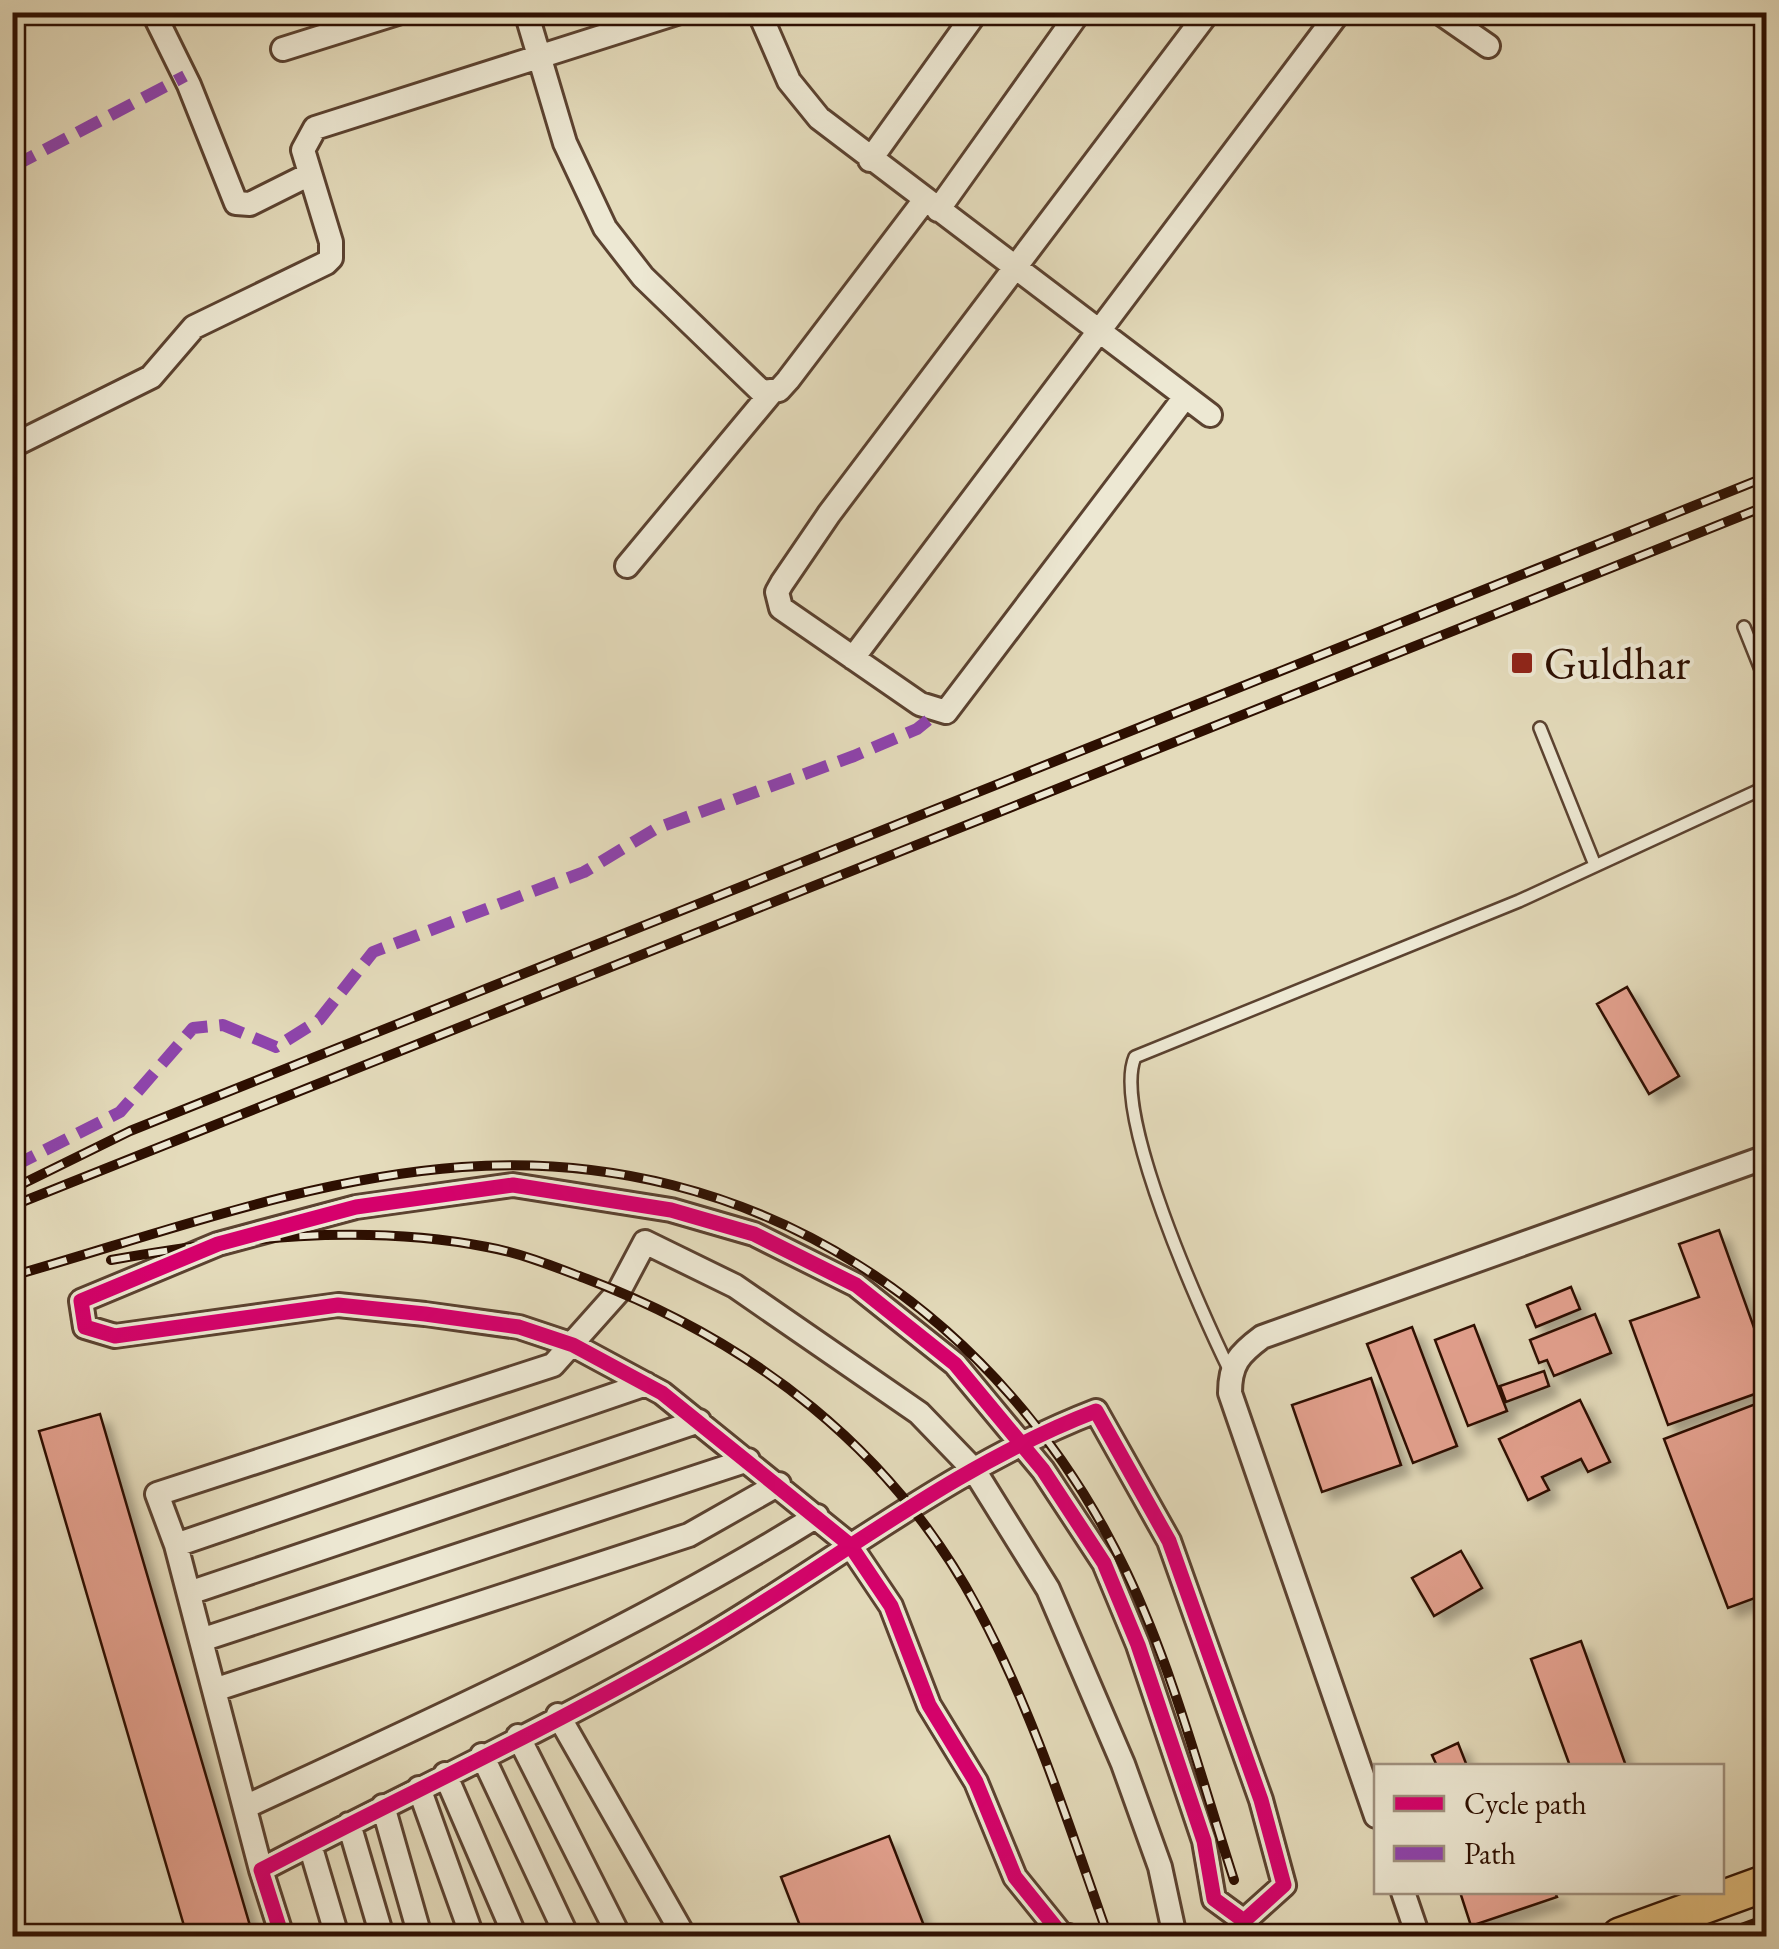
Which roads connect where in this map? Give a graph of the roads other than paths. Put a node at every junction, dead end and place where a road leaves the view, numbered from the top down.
1 (153, 12) edge
2 (400, 12) edge
3 (526, 12) edge
4 (680, 12) edge
5 (760, 12) edge
6 (976, 12) edge
7 (1079, 12) edge
8 (1208, 12) edge
9 (1339, 12) edge
10 (1440, 12) edge
11 (1488, 46) dead end
12 (283, 49) dead end
13 (540, 58) junction
14 (870, 160) junction
15 (310, 174) junction
16 (931, 205) junction
17 (1016, 267) junction
18 (1101, 331) junction
19 (771, 393) junction
20 (1186, 397) junction
21 (1210, 415) dead end
22 (12, 446) edge
23 (628, 566) dead end
24 (1744, 627) dead end
25 (853, 658) junction
26 (1766, 682) edge
27 (1540, 728) dead end
28 (1766, 787) edge
29 (1595, 865) junction
30 (1766, 1157) edge
31 (573, 1344) junction
32 (1230, 1371) junction
33 (646, 1384) junction
34 (699, 1422) junction
35 (1022, 1443) junction
36 (748, 1460) junction
37 (974, 1470) junction
38 (779, 1484) junction
39 (817, 1516) junction
40 (850, 1545) junction
41 (176, 1546) junction
42 (189, 1593) junction
43 (201, 1640) junction
44 (214, 1690) junction
45 (558, 1716) junction
46 (518, 1736) junction
47 (482, 1755) junction
48 (445, 1774) junction
49 (419, 1788) junction
50 (383, 1806) junction
51 (244, 1807) junction
52 (1374, 1810) edge
53 (349, 1824) junction
54 (310, 1844) junction
55 (262, 1870) junction
56 (1766, 1883) edge
57 (1403, 1894) edge
58 (282, 1936) edge
59 (338, 1936) edge
60 (382, 1936) edge
61 (420, 1936) edge
62 (472, 1936) edge
63 (515, 1936) edge
64 (568, 1936) edge
65 (619, 1936) edge
66 (684, 1936) edge
67 (1069, 1936) edge
68 (1167, 1936) edge
69 (1418, 1936) edge
70 (1620, 1936) edge

1 - 15 street
2 - 12 street
3 - 13 street
4 - 13 street
5 - 14 street
6 - 14 street
7 - 16 street
8 - 17 street
9 - 18 street
10 - 11 street
13 - 15 street
13 - 19 street
14 - 16 street
15 - 22 street
16 - 17 street
16 - 19 street
17 - 18 street
17 - 25 street
18 - 20 street
18 - 25 street
19 - 23 street
20 - 21 street
20 - 25 street
24 - 26 lane
27 - 29 lane
28 - 29 lane
29 - 32 lane
30 - 32 street
31 - 33 street
31 - 35 street
31 - 37 street
31 - 41 street
32 - 52 street
33 - 34 street
33 - 41 street
34 - 36 street
34 - 42 street
35 - 35 street
35 - 37 street
36 - 38 street
36 - 43 street
37 - 40 street
37 - 68 street
38 - 39 street
38 - 44 street
39 - 40 street
39 - 51 street
40 - 45 street
40 - 67 street
41 - 42 street
42 - 43 street
43 - 44 street
44 - 51 street
45 - 46 street
45 - 66 street
46 - 47 street
46 - 65 street
47 - 48 street
47 - 64 street
48 - 49 street
48 - 63 street
49 - 50 street
49 - 62 street
50 - 53 street
50 - 61 street
51 - 55 street
53 - 54 street
53 - 60 street
54 - 55 street
54 - 59 street
55 - 58 street
56 - 70 highway
57 - 69 street

